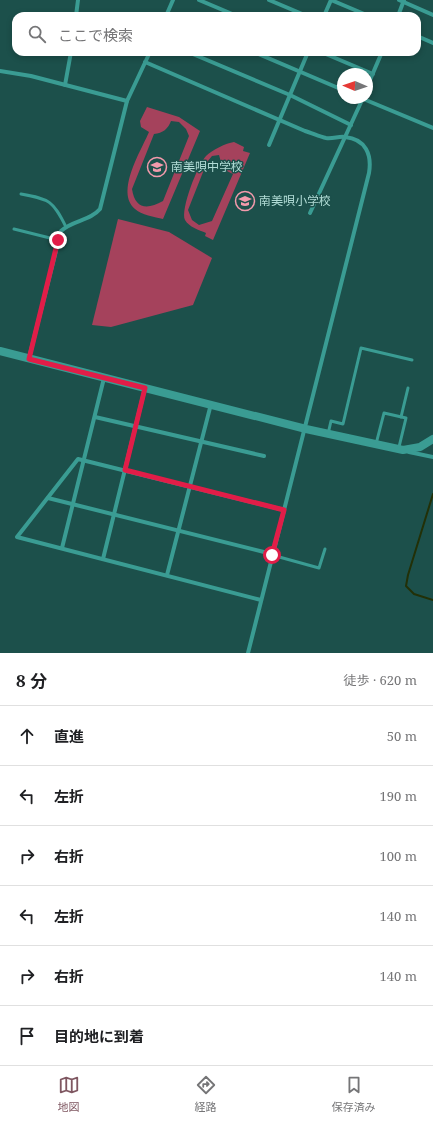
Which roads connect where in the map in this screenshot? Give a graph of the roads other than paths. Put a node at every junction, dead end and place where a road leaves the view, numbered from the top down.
1 (78, 0) edge
2 (173, 0) edge
3 (199, 0) edge
4 (269, 0) edge
5 (331, 0) edge
6 (403, 1) edge
7 (76, 12) edge
8 (168, 12) edge
9 (228, 12) edge
10 (298, 12) edge
11 (326, 12) edge
12 (360, 12) edge
13 (399, 12) edge
14 (433, 15) edge
15 (421, 38) edge
16 (433, 43) edge
17 (70, 56) edge
18 (148, 56) edge
19 (197, 56) edge
20 (263, 56) edge
21 (306, 56) edge
22 (330, 56) edge
23 (380, 56) edge
24 (145, 62) junction
25 (358, 68) edge
26 (0, 70) edge
27 (299, 71) junction
28 (373, 72) edge
29 (65, 85) junction
30 (337, 87) edge
31 (290, 95) junction
32 (127, 102) junction
33 (373, 103) edge
34 (360, 104) edge
35 (279, 120) junction
36 (351, 125) junction
37 (433, 128) edge
38 (346, 137) junction
39 (269, 145) dead end
40 (21, 194) dead end
41 (310, 213) dead end
42 (66, 227) junction
43 (14, 228) dead end
44 (58, 240) junction
45 (0, 351) edge
46 (29, 359) junction
47 (412, 360) dead end
48 (104, 378) junction
49 (145, 388) junction
50 (408, 388) dead end
51 (211, 404) junction
52 (95, 417) junction
53 (401, 417) junction
54 (136, 427) junction
55 (306, 428) junction
56 (328, 434) junction
57 (433, 439) edge
58 (201, 442) junction
59 (376, 444) junction
60 (400, 450) junction
61 (264, 456) dead end
62 (433, 457) edge
63 (84, 460) junction
64 (125, 470) junction
65 (190, 486) junction
66 (48, 498) junction
67 (73, 505) junction
68 (284, 510) junction
69 (114, 515) junction
70 (179, 531) junction
71 (62, 548) junction
72 (325, 549) dead end
73 (272, 555) junction
74 (103, 559) junction
75 (167, 575) junction
76 (261, 600) junction
77 (248, 653) edge

1 - 7 street
2 - 8 street
3 - 9 street
4 - 10 street
5 - 11 street
5 - 12 street
6 - 13 street
6 - 14 street
15 - 16 street
17 - 29 street
18 - 24 street
19 - 31 street
20 - 27 street
21 - 27 street
22 - 25 street
23 - 28 street
24 - 32 street
24 - 35 street
26 - 29 street
27 - 30 street
27 - 31 street
29 - 32 street
31 - 35 street
31 - 36 street
32 - 42 street
33 - 37 street
34 - 36 street
35 - 38 street
35 - 39 street
36 - 38 street
38 - 41 street
38 - 55 street
40 - 42 lane
42 - 44 street
43 - 44 lane
44 - 46 street
45 - 46 street
46 - 48 street
47 - 56 lane
48 - 49 street
48 - 52 street
49 - 51 street
49 - 54 street
50 - 53 lane
51 - 55 street
51 - 58 street
52 - 54 street
52 - 63 street
53 - 59 lane
53 - 60 lane
54 - 58 street
54 - 64 street
55 - 56 street
55 - 68 street
56 - 59 street
57 - 60 street
58 - 61 street
58 - 65 street
59 - 60 street
60 - 62 street
63 - 64 street
63 - 66 street
63 - 67 street
64 - 65 street
64 - 69 street
65 - 68 street
65 - 70 street
66 - 67 street
66 - 71 street
67 - 69 street
67 - 71 street
68 - 73 street
69 - 70 street
69 - 74 street
70 - 73 street
70 - 75 street
71 - 74 street
72 - 73 lane
73 - 76 street
74 - 75 street
75 - 76 street
76 - 77 street

